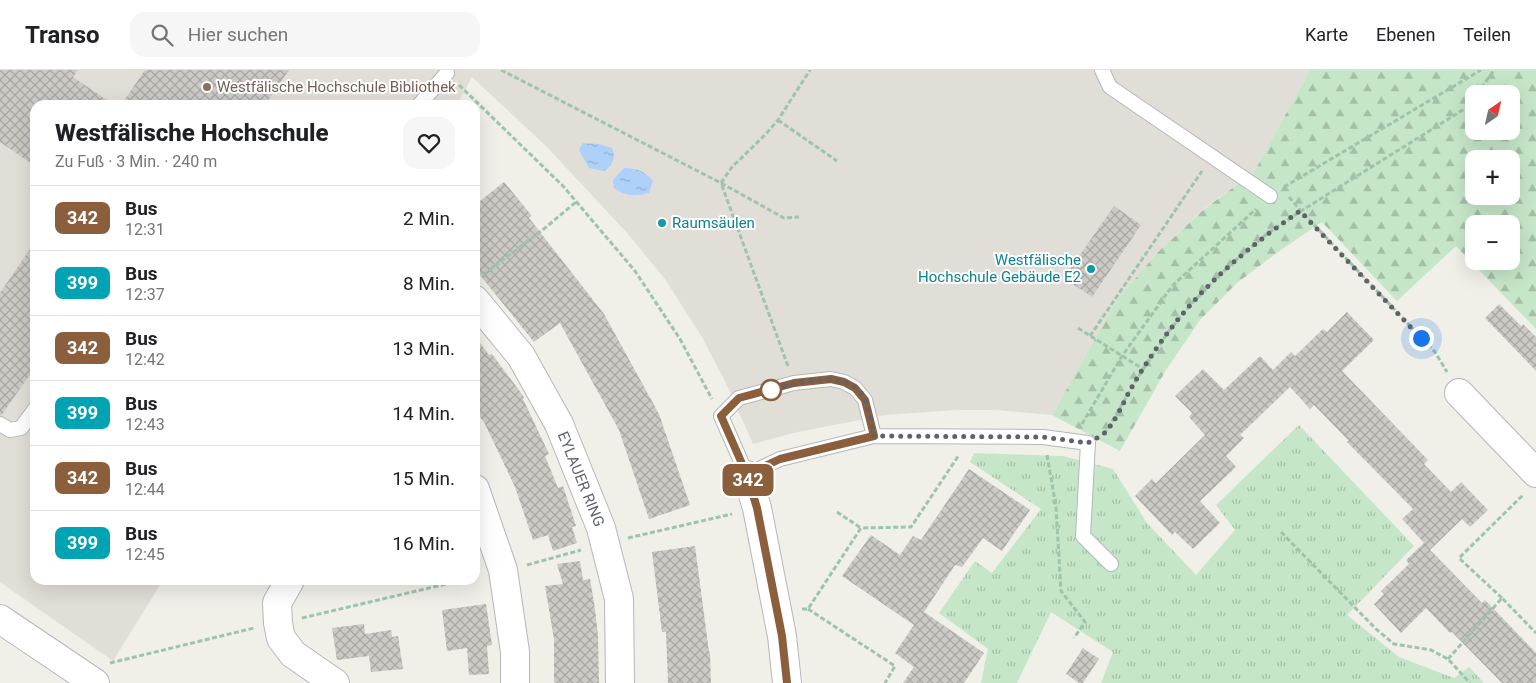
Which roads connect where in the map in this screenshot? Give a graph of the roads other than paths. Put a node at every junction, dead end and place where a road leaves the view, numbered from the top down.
1 (1102, 70) edge
2 (447, 73) road end
3 (423, 100) edge
4 (1270, 196) road end
5 (480, 294) edge
6 (1459, 393) road end
7 (30, 416) edge
8 (0, 424) edge
9 (874, 436) junction
10 (747, 475) junction
11 (1532, 481) edge
12 (480, 503) edge
13 (1111, 564) dead end
14 (287, 585) edge
15 (0, 619) edge
16 (95, 683) edge
17 (335, 683) edge
18 (515, 683) edge
19 (620, 683) edge
20 (787, 683) edge

1 - 4 lane
2 - 3 lane
5 - 19 street, EYLAUER RING
6 - 11 street
7 - 8 lane
9 - 10 lane
9 - 10 lane
9 - 13 lane
10 - 20 street
12 - 18 street
14 - 17 street
15 - 16 street

